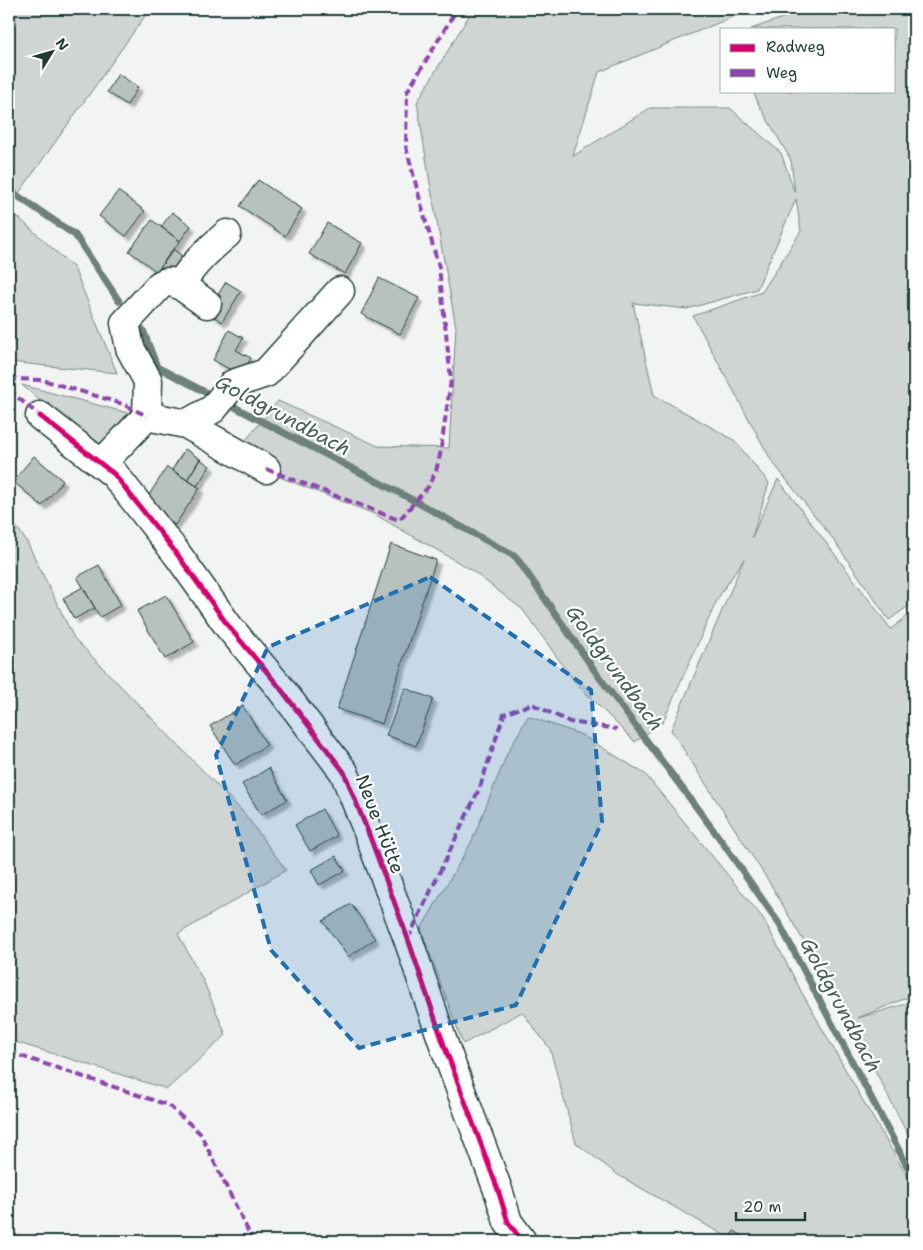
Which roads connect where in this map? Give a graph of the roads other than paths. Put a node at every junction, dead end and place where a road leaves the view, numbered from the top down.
1 (227, 234) dead end
2 (180, 285) junction
3 (340, 290) dead end
4 (207, 304) dead end
5 (40, 416) dead end
6 (147, 416) junction
7 (186, 424) junction
8 (102, 464) junction
9 (266, 469) dead end
10 (522, 1241) edge

1 - 2 street
2 - 4 street
2 - 6 street
3 - 7 street
5 - 8 street, Neue Hütte
6 - 7 street
6 - 8 street
7 - 9 street
8 - 10 street, Neue Hütte

